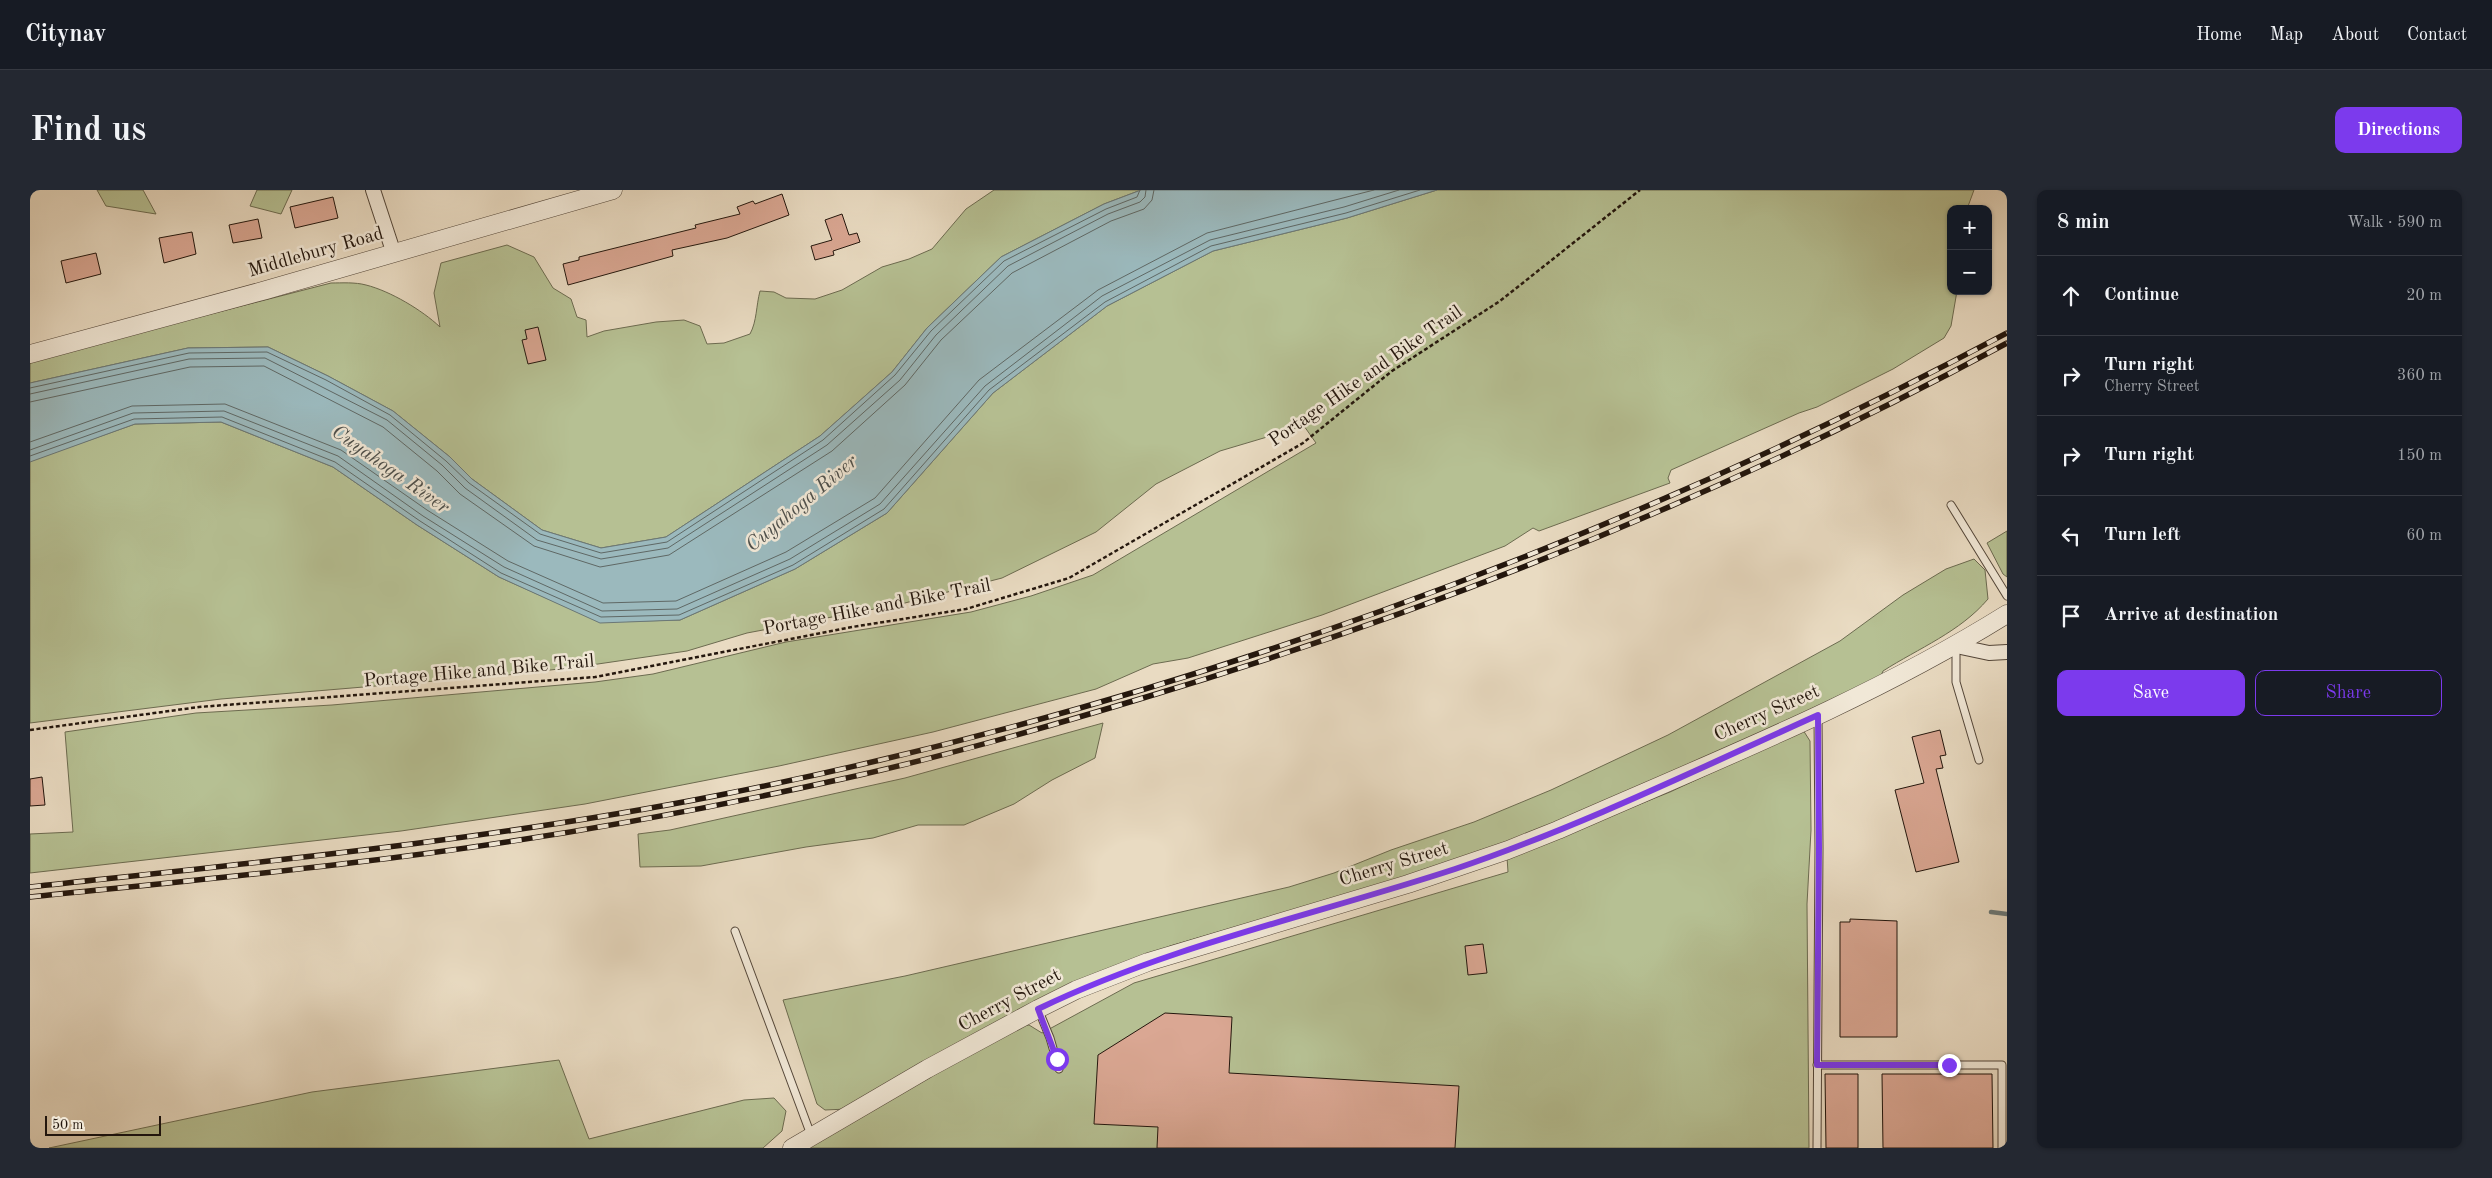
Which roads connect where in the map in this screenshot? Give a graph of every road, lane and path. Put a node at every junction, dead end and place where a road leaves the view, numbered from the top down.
1 (373, 190) edge
2 (613, 190) edge
3 (1640, 190) edge
4 (394, 254) junction
5 (30, 354) edge
6 (1951, 505) dead end
7 (2007, 596) edge
8 (2007, 614) edge
9 (1956, 646) junction
10 (2007, 652) edge
11 (1818, 715) junction
12 (30, 730) edge
13 (1978, 760) dead end
14 (736, 931) dead end
15 (1038, 1009) junction
16 (1817, 1065) junction
17 (1059, 1069) dead end
18 (812, 1136) junction
19 (792, 1148) edge
20 (1818, 1148) edge
21 (2002, 1148) edge

1 - 4 street
2 - 4 street, Middlebury Road
3 - 12 path, Portage Hike and Bike Trail
4 - 5 street, Middlebury Road
6 - 7 lane
8 - 9 street, Cherry Street
9 - 10 street
9 - 11 street, Cherry Street
9 - 13 lane
11 - 15 street, Cherry Street
11 - 16 lane
14 - 18 lane
15 - 17 lane
15 - 18 street, Cherry Street
16 - 20 lane
16 - 21 lane
18 - 19 street, Cherry Street

